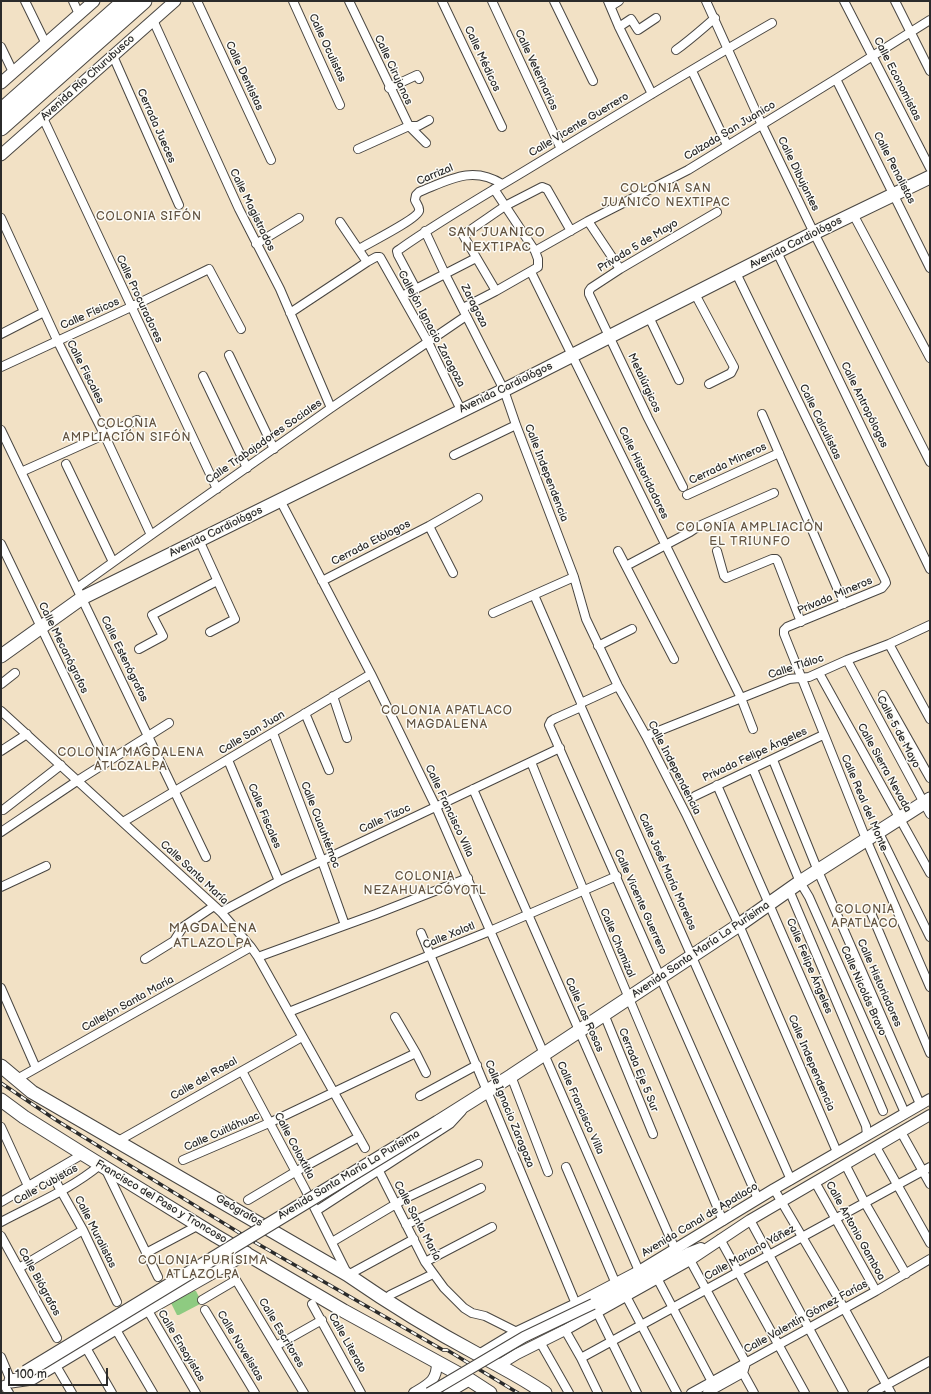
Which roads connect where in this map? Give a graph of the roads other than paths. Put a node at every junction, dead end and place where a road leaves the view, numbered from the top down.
1 (25, 1) edge
2 (73, 1) edge
3 (94, 1) edge
4 (125, 1) edge
5 (144, 1) edge
6 (175, 1) edge
7 (196, 1) edge
8 (293, 1) edge
9 (349, 1) edge
10 (442, 1) edge
11 (492, 1) edge
12 (554, 1) edge
13 (619, 1) edge
14 (706, 1) edge
15 (844, 1) edge
16 (895, 1) edge
17 (610, 4) edge
18 (79, 14) junction
19 (656, 18) dead end
20 (715, 18) junction
21 (153, 20) junction
22 (930, 20) edge
23 (772, 24) dead end
24 (619, 27) junction
25 (910, 32) junction
26 (46, 44) junction
27 (1, 47) edge
28 (728, 49) junction
29 (676, 50) dead end
30 (113, 56) junction
31 (872, 56) junction
32 (692, 71) junction
33 (930, 71) edge
34 (13, 72) junction
35 (419, 79) dead end
36 (836, 79) junction
37 (593, 81) dead end
38 (1, 83) edge
39 (389, 88) junction
40 (652, 94) junction
41 (340, 105) dead end
42 (1, 111) edge
43 (43, 118) junction
44 (429, 120) dead end
45 (762, 125) junction
46 (409, 126) junction
47 (502, 127) dead end
48 (1, 128) edge
49 (426, 143) dead end
50 (727, 145) junction
51 (358, 149) dead end
52 (560, 149) junction
53 (1, 155) edge
54 (271, 160) dead end
55 (930, 168) edge
56 (930, 177) edge
57 (502, 184) junction
58 (494, 189) junction
59 (894, 194) junction
60 (179, 205) dead end
61 (505, 206) junction
62 (717, 212) dead end
63 (853, 214) junction
64 (1, 218) edge
65 (299, 218) dead end
66 (588, 221) junction
67 (340, 222) dead end
68 (425, 231) junction
69 (571, 231) junction
70 (814, 233) junction
71 (256, 244) junction
72 (359, 248) junction
73 (777, 252) junction
74 (537, 255) junction
75 (476, 258) junction
76 (367, 262) junction
77 (930, 268) edge
78 (620, 269) junction
79 (531, 272) junction
80 (736, 273) junction
81 (445, 274) junction
82 (591, 288) joint
83 (416, 289) junction
84 (496, 291) junction
85 (695, 294) junction
86 (402, 296) junction
87 (131, 308) junction
88 (463, 308) junction
89 (44, 312) junction
90 (290, 313) junction
91 (466, 316) junction
92 (649, 317) junction
93 (241, 329) dead end
94 (1, 334) edge
95 (610, 337) junction
96 (57, 340) junction
97 (428, 342) junction
98 (229, 355) dead end
99 (572, 356) junction
100 (930, 358) edge
101 (1, 367) edge
102 (203, 376) dead end
103 (679, 380) dead end
104 (709, 384) dead end
105 (504, 390) junction
106 (331, 408) junction
107 (461, 410) junction
108 (762, 414) dead end
109 (137, 420) dead end
110 (516, 425) junction
111 (1, 430) edge
112 (104, 434) junction
113 (274, 449) junction
114 (779, 453) junction
115 (454, 455) dead end
116 (930, 462) edge
117 (66, 464) dead end
118 (247, 468) junction
119 (21, 472) junction
120 (683, 487) dead end
121 (217, 489) junction
122 (774, 494) dead end
123 (687, 495) dead end
124 (478, 498) dead end
125 (280, 500) junction
126 (429, 526) junction
127 (151, 535) junction
128 (199, 540) junction
129 (1, 544) edge
130 (666, 545) junction
131 (618, 551) dead end
132 (717, 551) dead end
133 (113, 562) junction
134 (626, 566) junction
135 (930, 569) edge
136 (453, 573) dead end
137 (574, 577) junction
138 (885, 580) joint
139 (217, 581) junction
140 (322, 581) junction
141 (80, 593) junction
142 (534, 595) junction
143 (844, 604) junction
144 (493, 612) dead end
145 (801, 622) junction
146 (930, 625) edge
147 (40, 627) junction
148 (787, 627) joint
149 (632, 629) dead end
150 (210, 632) dead end
151 (889, 644) junction
152 (598, 646) junction
153 (139, 649) dead end
154 (1, 656) edge
155 (674, 659) dead end
156 (847, 660) junction
157 (15, 673) dead end
158 (819, 673) junction
159 (371, 674) junction
160 (801, 678) junction
161 (1, 684) edge
162 (618, 686) junction
163 (883, 695) dead end
164 (333, 696) junction
165 (741, 698) junction
166 (581, 705) junction
167 (1, 711) edge
168 (305, 713) junction
169 (930, 719) edge
170 (169, 723) dead end
171 (753, 729) dead end
172 (273, 733) junction
173 (27, 734) junction
174 (824, 735) junction
175 (148, 736) junction
176 (646, 736) junction
177 (347, 738) dead end
178 (560, 748) junction
179 (1, 751) edge
180 (228, 760) junction
181 (773, 760) junction
182 (106, 762) junction
183 (531, 762) junction
184 (61, 765) junction
185 (753, 769) junction
186 (329, 770) dead end
187 (930, 778) edge
188 (77, 780) junction
189 (717, 785) junction
190 (473, 790) junction
191 (175, 792) junction
192 (695, 796) dead end
193 (928, 805) edge
194 (436, 807) junction
195 (3, 810) dead end
196 (899, 818) junction
197 (124, 822) junction
198 (878, 831) junction
199 (1, 832) edge
200 (866, 839) junction
201 (206, 856) dead end
202 (322, 861) junction
203 (46, 866) dead end
204 (818, 871) junction
205 (930, 873) edge
206 (617, 876) junction
207 (468, 878) junction
208 (280, 882) junction
209 (800, 882) junction
210 (1, 887) edge
211 (789, 890) junction
212 (583, 891) junction
213 (770, 904) junction
214 (214, 906) junction
215 (221, 912) junction
216 (871, 914) dead end
217 (528, 915) junction
218 (345, 925) junction
219 (740, 925) junction
220 (490, 931) junction
221 (421, 933) dead end
222 (930, 937) edge
223 (251, 947) junction
224 (430, 955) junction
225 (692, 956) junction
226 (258, 958) junction
227 (145, 959) dead end
228 (661, 977) junction
229 (930, 987) edge
230 (1, 988) edge
231 (629, 998) junction
232 (289, 1012) junction
233 (604, 1014) junction
234 (395, 1017) dead end
235 (579, 1030) junction
236 (302, 1036) junction
237 (416, 1053) junction
238 (930, 1053) edge
239 (544, 1054) junction
240 (476, 1065) junction
241 (1, 1066) edge
242 (36, 1068) junction
243 (242, 1070) junction
244 (426, 1073) dead end
245 (511, 1076) junction
246 (17, 1079) junction
247 (487, 1091) junction
248 (334, 1092) junction
249 (420, 1096) dead end
250 (930, 1098) edge
251 (1, 1100) edge
252 (472, 1100) junction
253 (920, 1104) junction
254 (883, 1111) dead end
255 (905, 1113) junction
256 (930, 1115) edge
257 (269, 1123) junction
258 (1, 1126) edge
259 (901, 1132) junction
260 (653, 1134) dead end
261 (867, 1135) junction
262 (359, 1137) junction
263 (118, 1141) junction
264 (876, 1147) junction
265 (365, 1148) dead end
266 (837, 1152) junction
267 (83, 1154) junction
268 (183, 1160) dead end
269 (478, 1164) dead end
270 (845, 1164) junction
271 (102, 1166) junction
272 (566, 1167) dead end
273 (926, 1169) edge
274 (378, 1171) junction
275 (295, 1172) junction
276 (548, 1172) dead end
277 (51, 1173) junction
278 (791, 1180) junction
279 (815, 1182) junction
280 (930, 1184) edge
281 (897, 1185) junction
282 (28, 1186) junction
283 (481, 1188) dead end
284 (774, 1189) junction
285 (61, 1191) junction
286 (758, 1199) junction
287 (248, 1200) dead end
288 (1, 1202) edge
289 (781, 1202) junction
290 (865, 1203) junction
291 (396, 1204) junction
292 (316, 1211) junction
293 (836, 1219) junction
294 (750, 1220) junction
295 (723, 1221) junction
296 (1, 1222) edge
297 (198, 1225) junction
298 (406, 1225) junction
299 (492, 1227) dead end
300 (82, 1230) junction
301 (1, 1236) edge
302 (696, 1237) junction
303 (802, 1237) junction
304 (414, 1239) junction
305 (720, 1239) junction
306 (332, 1242) junction
307 (930, 1243) edge
308 (708, 1247) junction
309 (675, 1249) junction
310 (146, 1253) junction
311 (246, 1253) junction
312 (769, 1255) junction
313 (930, 1259) edge
314 (690, 1260) junction
315 (425, 1262) junction
316 (227, 1265) junction
317 (19, 1268) junction
318 (739, 1272) junction
319 (433, 1274) junction
320 (641, 1274) junction
321 (906, 1274) junction
322 (348, 1275) junction
323 (158, 1277) dead end
324 (658, 1278) junction
325 (236, 1280) junction
326 (616, 1284) junction
327 (706, 1290) junction
328 (876, 1291) junction
329 (390, 1295) dead end
330 (626, 1296) junction
331 (202, 1300) dead end
332 (117, 1302) dead end
333 (312, 1304) dead end
334 (576, 1304) junction
335 (595, 1308) junction
336 (672, 1308) junction
337 (844, 1308) junction
338 (146, 1309) junction
339 (205, 1310) dead end
340 (322, 1320) junction
341 (642, 1324) junction
342 (115, 1328) junction
343 (810, 1328) junction
344 (565, 1330) junction
345 (514, 1333) junction
346 (57, 1338) dead end
347 (611, 1341) junction
348 (540, 1342) junction
349 (778, 1345) junction
350 (85, 1346) junction
351 (276, 1346) junction
352 (518, 1354) junction
353 (479, 1355) junction
354 (1, 1357) edge
355 (581, 1358) junction
356 (930, 1361) edge
357 (437, 1362) junction
358 (746, 1363) junction
359 (55, 1364) junction
360 (499, 1365) junction
361 (743, 1373) junction
362 (470, 1380) junction
363 (712, 1382) junction
364 (887, 1385) junction
365 (6, 1386) edge
366 (419, 1392) edge
367 (72, 1393) edge
368 (112, 1393) edge
369 (153, 1393) edge
370 (196, 1393) edge
371 (255, 1393) edge
372 (304, 1393) edge
373 (362, 1393) edge
374 (429, 1393) edge
375 (448, 1393) edge
376 (490, 1393) edge
377 (545, 1393) edge
378 (569, 1393) edge
379 (598, 1393) edge
380 (638, 1393) edge
381 (677, 1393) edge
382 (691, 1393) edge
383 (707, 1393) edge
384 (754, 1393) edge
385 (805, 1393) edge
386 (844, 1393) edge
387 (872, 1393) edge
388 (891, 1393) edge

1 - 26 street
2 - 18 street
3 - 18 main road
4 - 42 highway
5 - 48 highway
6 - 21 main road, Avenida Río Churubusco
7 - 54 street, Calle Dentistas
8 - 41 street, Calle Oculistas
9 - 39 street, Calle Cirujanos
10 - 47 street, Calle Médicos
11 - 52 street, Calle Veterinarios
12 - 37 street
13 - 17 street
14 - 20 street, Calle Dibujantes
15 - 31 street, Calle Economistas
16 - 25 street
17 - 24 street
18 - 26 main road
19 - 24 street
20 - 28 street, Calle Dibujantes
20 - 29 street
21 - 30 main road, Avenida Río Churubusco
21 - 71 street, Calle Magistrados
22 - 25 street, Calzada San Juanico
23 - 28 street, Calle Vicente Guerrero
24 - 40 street
25 - 31 street, Calzada San Juanico
25 - 33 street
26 - 34 main road
27 - 34 street
28 - 32 street, Calle Vicente Guerrero
28 - 45 street, Calle Dibujantes
30 - 43 main road, Avenida Río Churubusco
30 - 60 street, Cerrada Jueces
31 - 36 street, Calzada San Juanico
31 - 55 street, Calle Economistas
32 - 40 street, Calle Vicente Guerrero
32 - 50 street
34 - 38 main road
35 - 39 street
36 - 45 street, Calzada San Juanico
36 - 59 street, Calle Penalistas
39 - 46 street, Calle Cirujanos
40 - 52 street, Calle Vicente Guerrero
43 - 53 main road, Avenida Río Churubusco
43 - 87 street, Calle Procuradores
44 - 46 street
45 - 50 street, Calzada San Juanico
45 - 70 street, Calle Dibujantes
46 - 49 street, Calle Cirujanos
46 - 51 street
50 - 66 street, Calzada San Juanico
52 - 57 street, Calle Vicente Guerrero
56 - 59 main road, Avenida Cardiológos
57 - 58 street, Calle Vicente Guerrero
57 - 72 street, Carrizal
58 - 61 street
58 - 68 street, Calle Vicente Guerrero
59 - 63 main road, Avenida Cardiológos
59 - 77 street, Calle Penalistas
61 - 69 street
61 - 74 street
61 - 75 street
62 - 78 street, Privada 5 de Mayo
63 - 70 main road, Avenida Cardiológos
63 - 100 street
64 - 89 street, Calle Fiscales
65 - 71 street
66 - 69 street, Calzada San Juanico
66 - 78 street
67 - 72 street
68 - 81 street, Zaragoza
68 - 83 street, Calle Vicente Guerrero
69 - 74 street, Calzada San Juanico
70 - 73 main road, Avenida Cardiológos
70 - 116 street, Calle Dibujantes
71 - 90 street, Calle Magistrados
72 - 76 street
73 - 80 main road, Avenida Cardiológos
73 - 135 street, Calle Antropólogos
74 - 79 street
75 - 81 street
75 - 84 street
76 - 86 street, Callejón Ignacio Zaragoza
76 - 90 street
78 - 82 street, Privada 5 de Mayo
79 - 84 street
79 - 99 street, Calle Historidadores
80 - 85 main road, Avenida Cardiológos
80 - 138 street, Calle Calculistas
81 - 83 street
81 - 88 street, Zaragoza
82 - 95 street, Metalúrgicos
83 - 86 street
84 - 88 street
85 - 92 main road, Avenida Cardiológos
85 - 104 street
86 - 97 street, Callejón Ignacio Zaragoza
87 - 93 street, Calle Físicos
87 - 96 street, Calle Físicos
87 - 121 street, Calle Procuradores
88 - 91 street, Zaragoza
89 - 94 street
89 - 96 street, Calle Fiscales
90 - 106 street, Calle Magistrados
91 - 97 street, Calle Trabajadores Sociales
91 - 105 street, Zaragoza
92 - 95 main road, Avenida Cardiológos
92 - 103 street
95 - 99 main road, Avenida Cardiológos
95 - 120 street, Metalúrgicos
96 - 101 street, Calle Físicos
96 - 112 street, Calle Fiscales
97 - 106 street, Calle Trabajadores Sociales
97 - 107 street, Callejón Ignacio Zaragoza
98 - 113 street
99 - 105 main road, Avenida Cardiológos
99 - 130 street, Calle Historidadores
102 - 118 street
105 - 107 main road, Avenida Cardiológos
105 - 110 street, Calle Independencia
106 - 113 street, Calle Trabajadores Sociales
107 - 125 main road, Avenida Cardiológos
108 - 114 street, Cerrada Mineros
109 - 112 street
110 - 115 street
110 - 137 street, Calle Independencia
111 - 119 street, Calle Estenógrafos
112 - 119 street
112 - 127 street, Calle Fiscales
113 - 118 street, Calle Trabajadores Sociales
114 - 123 street, Cerrada Mineros
114 - 143 street, Cerrada Mineros
117 - 133 street
118 - 121 street, Calle Trabajadores Sociales
119 - 141 street, Calle Estenógrafos
121 - 127 street, Calle Trabajadores Sociales
122 - 130 street
124 - 126 street, Cerrada Etólogos
125 - 128 main road, Avenida Cardiológos
125 - 140 street, Calle Francisco Villa
126 - 136 street, Cerrada Etólogos
126 - 140 street, Cerrada Etólogos
127 - 133 street, Calle Trabajadores Sociales
128 - 139 street
128 - 141 main road, Avenida Cardiológos
129 - 147 street, Calle Mecanógrafos
130 - 134 street
130 - 165 street, Calle Historidadores
131 - 134 street
132 - 145 street
133 - 141 street, Calle Trabajadores Sociales
134 - 155 street
137 - 142 street
137 - 152 street, Calle Independencia
138 - 143 street, Privada Mineros
139 - 150 street
139 - 153 street
140 - 159 street, Calle Francisco Villa
141 - 147 main road, Avenida Cardiológos
141 - 175 street, Calle Estenógrafos
142 - 144 street
142 - 166 street, Calle José María Morelos
143 - 145 street, Privada Mineros
145 - 148 street, Privada Mineros
146 - 151 street, Calle Tláloc
147 - 154 main road, Avenida Cardiológos
147 - 182 street, Calle Mecanógrafos
148 - 160 street, Calle Real del Monte
149 - 152 street
151 - 156 street, Calle Tláloc
151 - 169 street
152 - 162 street, Calle Independencia
156 - 158 street, Calle Tláloc
156 - 193 street, Calle 5 de Mayo
157 - 161 street
158 - 160 street, Calle Tláloc
158 - 196 street, Calle Sierra Nevada
159 - 164 street, Calle San Juan
159 - 194 street, Calle Francisco Villa
160 - 165 street, Calle Tláloc
160 - 174 street, Calle Real del Monte
162 - 166 street
162 - 176 street, Calle Independencia
163 - 187 street
164 - 168 street, Calle San Juan
164 - 177 street
165 - 171 street, Calle Historidadores
165 - 176 street, Calle Tláloc
166 - 178 street, Calle Vicente Guerrero
166 - 225 street, Calle José María Morelos
167 - 173 street, Calle Santa María
168 - 172 street, Calle San Juan
168 - 186 street
170 - 175 street
172 - 180 street, Calle San Juan
172 - 202 street, Calle Cuauhtémoc
173 - 179 street
173 - 184 street, Calle Santa María
174 - 181 street, Privada Felipe Ángeles
174 - 200 street, Calle Real del Monte
175 - 182 street
175 - 191 street, Calle Estenógrafos
176 - 219 street, Calle Independencia
178 - 183 street, Calle Tízoc
178 - 206 street, Calle Vicente Guerrero
180 - 191 street, Calle San Juan
180 - 208 street, Calle Fiscales
181 - 185 street, Privada Felipe Ángeles
181 - 204 street, Calle Historiadores
182 - 188 street
183 - 190 street, Calle Tízoc
183 - 212 street, Calle Chamizal
184 - 188 street, Calle Santa María
184 - 195 street
185 - 189 street, Privada Felipe Ángeles
185 - 209 street, Calle Nicolás Bravo
188 - 197 street, Calle Santa María
188 - 199 street
189 - 192 street, Privada Felipe Ángeles
189 - 213 street, Calle Felipe Ángeles
190 - 194 street, Calle Tízoc
190 - 217 street, Calle Las Rosas
191 - 197 street, Calle San Juan
191 - 201 street, Calle Estenógrafos
193 - 196 main road, Avenida Santa María La Purísima
194 - 202 street, Calle Tízoc
194 - 207 street, Calle Francisco Villa
196 - 198 main road, Avenida Santa María La Purísima
196 - 205 street, Calle Sierra Nevada
197 - 214 street, Calle Santa María
198 - 200 main road, Avenida Santa María La Purísima
198 - 222 street
200 - 204 main road, Avenida Santa María La Purísima
200 - 229 street, Calle Real del Monte
202 - 208 street, Calle Tízoc
202 - 218 street, Calle Cuauhtémoc
203 - 210 street
204 - 209 main road, Avenida Santa María La Purísima
204 - 253 street, Calle Historiadores
206 - 212 street, Calle Xolotl
206 - 228 street, Calle Vicente Guerrero
207 - 218 street
207 - 220 street, Calle Francisco Villa
208 - 215 street, Calle Tízoc
209 - 211 main road, Avenida Santa María La Purísima
209 - 255 street, Calle Nicolás Bravo
211 - 213 main road, Avenida Santa María La Purísima
211 - 254 street
212 - 217 street, Calle Xolotl
212 - 231 street, Calle Chamizal
213 - 219 main road, Avenida Santa María La Purísima
213 - 261 street, Calle Felipe Ángeles
214 - 215 street, Calle Santa María
214 - 227 street
215 - 223 street, Calle Santa María
216 - 238 street
217 - 220 street, Calle Xolotl
217 - 235 street, Calle Las Rosas
218 - 226 street
219 - 225 main road, Avenida Santa María La Purísima
219 - 266 street, Calle Independencia
220 - 224 street, Calle Xolotl
220 - 239 street, Calle Francisco Villa
221 - 224 street, Calle Ignacio Zaragoza
223 - 226 street, Calle Santa María
223 - 242 street, Callejón Santa María
224 - 232 street, Calle Xolotl
224 - 240 street, Calle Ignacio Zaragoza
225 - 228 main road, Avenida Santa María La Purísima
225 - 278 street, Calle José María Morelos
226 - 232 street, Calle Santa María
228 - 231 main road, Avenida Santa María La Purísima
228 - 286 street, Calle Vicente Guerrero
230 - 242 street
231 - 233 main road, Avenida Santa María La Purísima
231 - 295 street, Calle Chamizal
232 - 236 street, Calle Santa María
233 - 235 main road, Avenida Santa María La Purísima
233 - 260 street, Cerrada Eje 5 Sur
234 - 237 street
235 - 239 main road, Avenida Santa María La Purísima
235 - 309 street, Calle Las Rosas
236 - 243 street, Calle del Rosal
236 - 248 street, Calle Santa María
237 - 244 street
237 - 248 street, Calle Cuitláhuac
239 - 245 main road, Avenida Santa María La Purísima
239 - 320 street, Calle Francisco Villa
240 - 247 street, Calle Ignacio Zaragoza
240 - 249 street
241 - 246 main road, Geógrafos
242 - 246 street, Callejón Santa María
243 - 257 street, Calle Coloxtitla
243 - 263 street, Calle del Rosal
245 - 247 main road, Avenida Santa María La Purísima
245 - 276 street
246 - 263 main road, Geógrafos
247 - 252 main road, Avenida Santa María La Purísima
247 - 334 street, Calle Ignacio Zaragoza
248 - 257 street, Calle Cuitláhuac
248 - 262 street, Calle Santa María
250 - 253 street, Avenida Canal de Apatlaco
251 - 267 main road, Francisco del Paso y Troncoso
252 - 274 street, Avenida Santa María La Purísima
252 - 365 main road, Avenida Santa María La Purísima, bridge
253 - 255 street, Avenida Canal de Apatlaco
255 - 261 street, Avenida Canal de Apatlaco
256 - 259 street
257 - 268 street, Calle Cuitláhuac
257 - 275 street, Calle Coloxtitla
258 - 282 street
259 - 264 street
259 - 273 street
261 - 266 street, Avenida Canal de Apatlaco
262 - 265 street, Calle Santa María
262 - 275 street
263 - 322 main road, Geógrafos
264 - 270 street
264 - 281 street
266 - 278 street, Avenida Canal de Apatlaco
267 - 271 main road, Francisco del Paso y Troncoso
267 - 277 street
269 - 291 street
270 - 279 street
270 - 290 street
271 - 285 street, Calle Cubistas
271 - 297 main road, Francisco del Paso y Troncoso
271 - 310 street
272 - 326 street
273 - 280 street
273 - 281 street, Calle Mariano Yáñez
274 - 291 street, Calle Santa María
274 - 292 street, Avenida Santa María La Purísima
275 - 287 street
275 - 292 street, Calle Coloxtitla
277 - 282 street
277 - 285 street, Calle Muralistas
278 - 284 street, Avenida Canal de Apatlaco
279 - 289 street
279 - 293 street, Calle Antonio Gamboa
281 - 290 street, Calle Mariano Yáñez
281 - 307 street
282 - 288 street
283 - 298 street
284 - 286 street, Avenida Canal de Apatlaco
284 - 289 street
285 - 296 street, Calle Cubistas
285 - 300 street, Calle Muralistas
286 - 295 street, Avenida Canal de Apatlaco
289 - 294 street
289 - 303 street
290 - 293 street, Calle Mariano Yáñez
290 - 321 street
291 - 298 street, Calle Santa María
291 - 306 street
292 - 306 street, Calle Coloxtitla
293 - 303 street, Calle Mariano Yáñez
293 - 328 street, Calle Antonio Gamboa
294 - 305 street
294 - 312 street
295 - 302 street, Avenida Canal de Apatlaco
297 - 310 street
297 - 311 main road, Francisco del Paso y Troncoso
298 - 304 street, Calle Santa María
299 - 315 street
300 - 317 street
300 - 332 street, Calle Muralistas
301 - 317 street, Calle Biógrafos
302 - 309 street, Avenida Canal de Apatlaco
302 - 320 street
303 - 312 street, Calle Mariano Yáñez
303 - 337 street
304 - 315 street, Calle Santa María
304 - 322 street
305 - 308 street
305 - 318 street
306 - 322 street, Calle Coloxtitla
308 - 314 street
308 - 320 street
309 - 320 street, Avenida Canal de Apatlaco
310 - 323 street
311 - 316 main road
311 - 357 main road, Francisco del Paso y Troncoso
312 - 318 street, Calle Mariano Yáñez
312 - 343 street
313 - 321 street, Calle Valentín Gómez Farías
314 - 324 street
314 - 327 street
315 - 319 street, Calle Santa María
316 - 325 street, Calle Escritores
316 - 338 main road
317 - 346 street, Calle Biógrafos
318 - 327 street, Calle Mariano Yáñez
318 - 349 street
319 - 329 street
319 - 345 street, Calle Santa María
320 - 326 street, Avenida Canal de Apatlaco
320 - 335 street
321 - 328 street, Calle Valentín Gómez Farías
322 - 353 main road, Geógrafos
324 - 330 street
324 - 336 street
325 - 331 street
325 - 351 street, Calle Escritores
326 - 334 street, Avenida Canal de Apatlaco
327 - 336 street, Calle Mariano Yáñez
327 - 358 street
328 - 337 street, Calle Valentín Gómez Farías
330 - 335 street
330 - 341 street
333 - 340 street, Calle Literato
334 - 345 street, Avenida Canal de Apatlaco
335 - 344 street
335 - 347 street
335 - 374 street, bridge
336 - 341 street, Calle Mariano Yáñez
336 - 363 street
337 - 343 street, Calle Valentín Gómez Farías
337 - 364 street
338 - 342 main road
338 - 370 street, Calle Ensayistas
339 - 371 street, Calle Novelistas
340 - 351 street
340 - 373 street, Calle Literato
341 - 347 street, Calle Mariano Yáñez
341 - 381 street
342 - 350 main road
342 - 369 street
343 - 349 street, Calle Valentín Gómez Farías
343 - 386 street
344 - 348 street
344 - 355 street
345 - 352 street
345 - 353 street, Avenida Canal de Apatlaco
347 - 355 street, Calle Mariano Yáñez
347 - 380 street
348 - 352 street
348 - 378 street
349 - 358 street, Calle Valentín Gómez Farías
349 - 385 street
350 - 359 main road
350 - 368 street
351 - 372 street, Calle Escritores
352 - 360 street
353 - 360 main road
354 - 365 street
355 - 379 street
356 - 364 street
357 - 362 main road, Francisco del Paso y Troncoso
357 - 366 street
358 - 361 street
358 - 363 street, Calle Valentín Gómez Farías
359 - 365 main road
359 - 367 street
360 - 377 main road
361 - 383 street
361 - 384 street
362 - 375 street
362 - 376 main road, Francisco del Paso y Troncoso
363 - 382 street, Calle Valentín Gómez Farías
364 - 387 street
364 - 388 street

